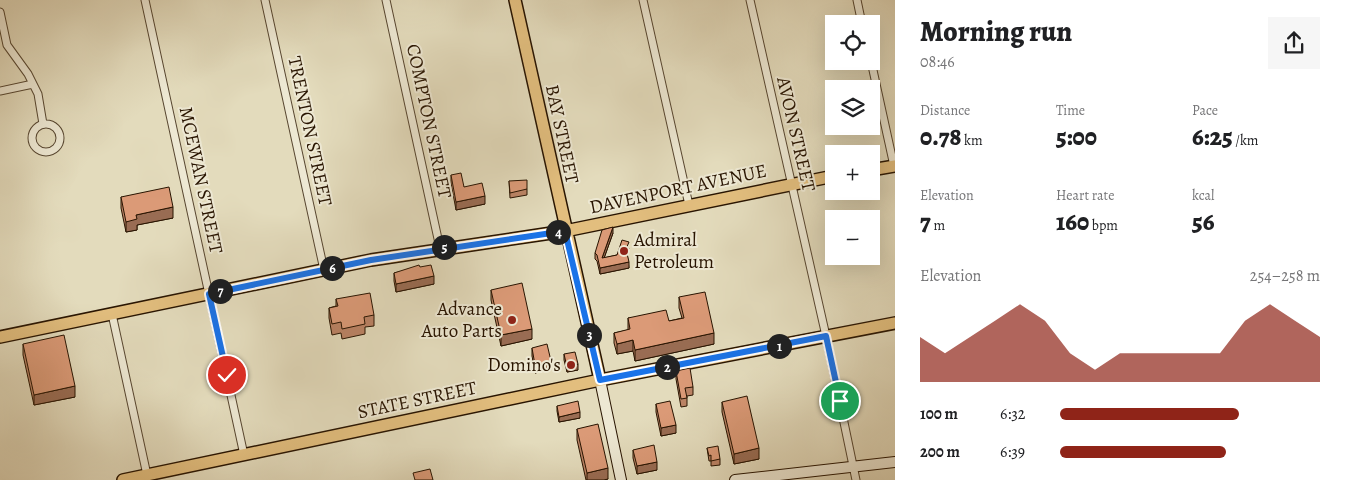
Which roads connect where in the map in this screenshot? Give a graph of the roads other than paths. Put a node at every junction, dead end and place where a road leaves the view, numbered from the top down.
1 (145, 0) edge
2 (265, 0) edge
3 (386, 0) edge
4 (515, 0) edge
5 (643, 0) edge
6 (750, 0) edge
7 (857, 0) edge
8 (0, 12) edge
9 (860, 15) edge
10 (873, 70) edge
11 (33, 84) junction
12 (0, 90) edge
13 (43, 124) junction
14 (895, 166) edge
15 (880, 168) edge
16 (825, 178) edge
17 (791, 184) junction
18 (689, 205) junction
19 (565, 231) junction
20 (440, 248) junction
21 (324, 270) junction
22 (209, 294) junction
23 (112, 314) junction
24 (895, 323) edge
25 (826, 336) junction
26 (0, 337) edge
27 (600, 380) junction
28 (244, 454) junction
29 (895, 462) edge
30 (854, 467) junction
31 (153, 476) edge
32 (123, 480) edge
33 (621, 480) edge
34 (735, 480) edge
35 (740, 480) edge
36 (856, 480) edge

1 - 22 street, MCEWAN STREET
2 - 21 street, TRENTON STREET
3 - 20 street, COMPTON STREET
4 - 19 main road, BAY STREET
5 - 18 street
6 - 17 street, AVON STREET
7 - 9 street
8 - 11 street
10 - 14 street
11 - 12 street
11 - 13 street
13 - 13 street
14 - 15 main road
16 - 17 main road, DAVENPORT AVENUE
17 - 18 main road, DAVENPORT AVENUE
17 - 25 street, AVON STREET
18 - 19 main road, DAVENPORT AVENUE
19 - 20 main road, DAVENPORT AVENUE
19 - 27 main road, BAY STREET
20 - 21 main road, DAVENPORT AVENUE
21 - 22 main road, DAVENPORT AVENUE
22 - 23 main road, DAVENPORT AVENUE
22 - 28 street, MCEWAN STREET
23 - 26 main road, DAVENPORT AVENUE
23 - 31 street
24 - 25 main road, STATE STREET
25 - 27 main road, STATE STREET
25 - 30 street, AVON STREET
27 - 28 main road, STATE STREET
27 - 33 street, BAY STREET
28 - 31 main road, STATE STREET
29 - 30 street
30 - 35 street
30 - 36 street, AVON STREET
31 - 32 main road, STATE STREET
34 - 35 street

